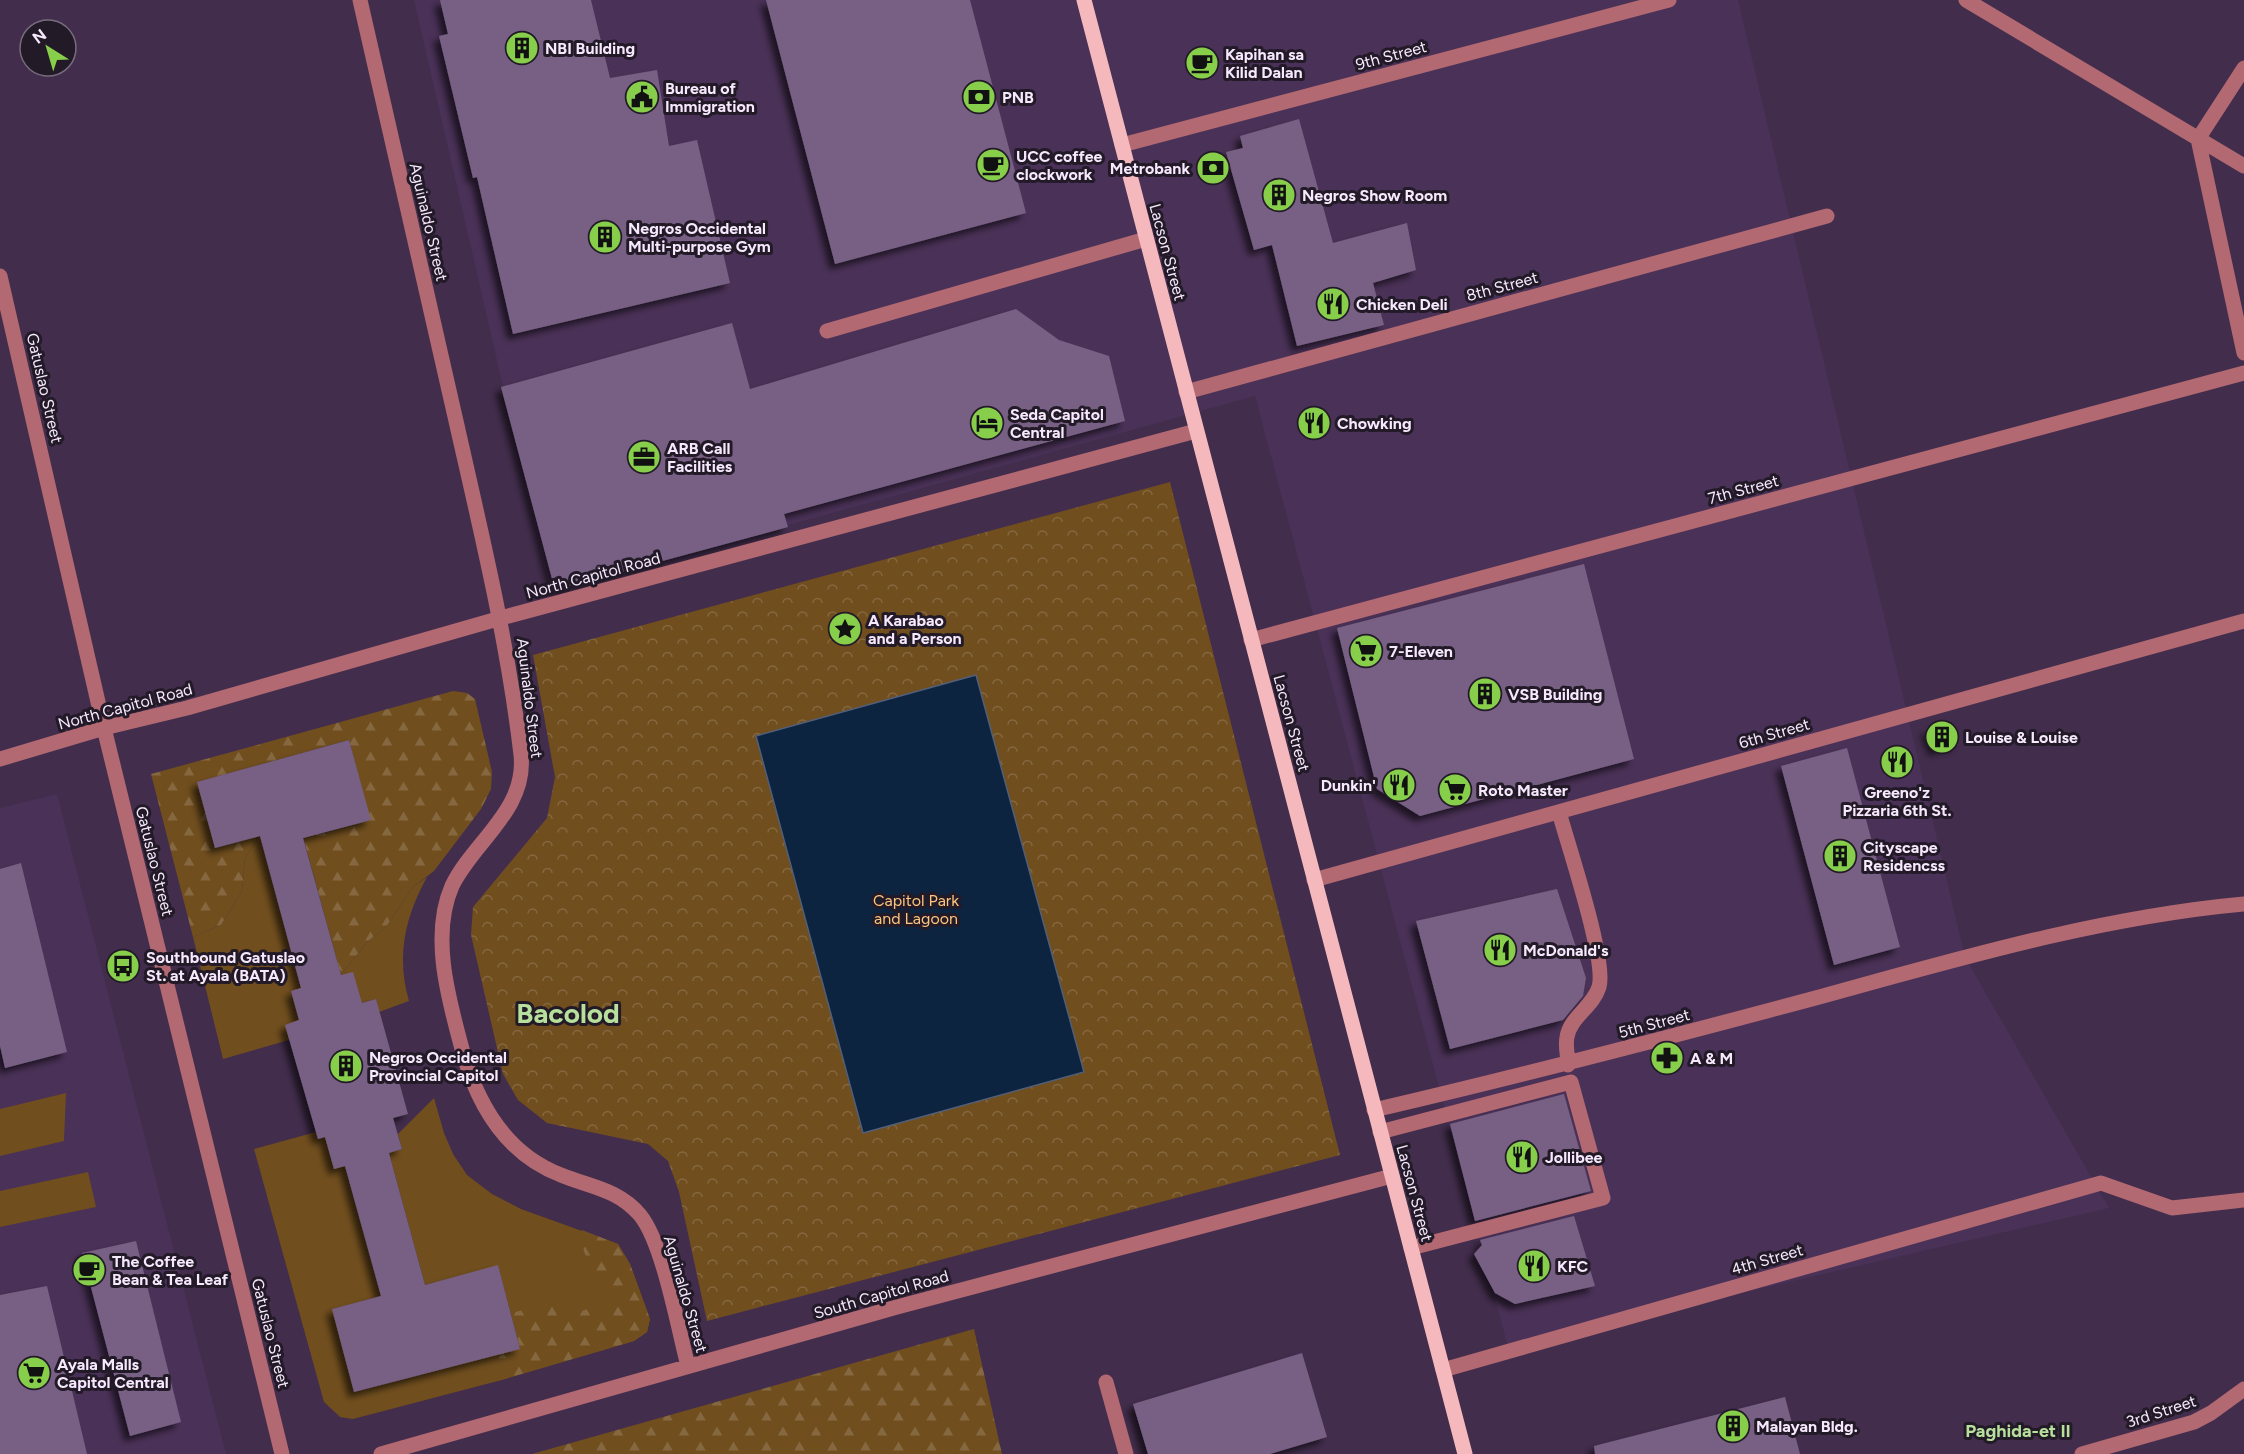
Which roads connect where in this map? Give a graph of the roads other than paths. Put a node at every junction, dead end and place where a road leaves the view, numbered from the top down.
1 (360, 0) edge
2 (1084, 0) edge
3 (1669, 0) edge
4 (1966, 0) edge
5 (2244, 68) edge
6 (2198, 139) junction
7 (1122, 145) junction
8 (2244, 166) edge
9 (1827, 216) dead end
10 (1146, 239) junction
11 (0, 276) edge
12 (2, 294) edge
13 (827, 331) dead end
14 (2244, 353) edge
15 (2244, 374) edge
16 (1186, 392) junction
17 (1196, 431) junction
18 (501, 618) junction
19 (2244, 621) edge
20 (1251, 640) junction
21 (104, 728) junction
22 (0, 759) edge
23 (1559, 812) junction
24 (1314, 880) junction
25 (2244, 904) edge
26 (1568, 1065) junction
27 (1374, 1110) junction
28 (1380, 1132) junction
29 (1392, 1176) junction
30 (2244, 1200) edge
31 (1411, 1248) junction
32 (688, 1366) junction
33 (1443, 1370) junction
34 (1106, 1382) dead end
35 (2244, 1389) edge
36 (282, 1454) edge
37 (381, 1454) edge
38 (1126, 1454) edge
39 (1465, 1454) edge
40 (2082, 1454) edge

1 - 18 street, Aguinaldo Street
2 - 7 main road, Lacson Street
3 - 7 street, 9th Street
4 - 6 street
5 - 6 street
6 - 8 street
6 - 14 street
7 - 10 main road, Lacson Street
9 - 16 street, 8th Street
10 - 13 street
10 - 16 main road, Lacson Street
11 - 12 street, Gatuslao Street
12 - 21 street, Gatuslao Street
15 - 20 street, 7th Street
16 - 17 main road, Lacson Street
17 - 18 street, North Capitol Road
17 - 20 main road, Lacson Street
18 - 21 street, North Capitol Road
18 - 32 street, Aguinaldo Street
19 - 23 street, 6th Street
20 - 24 main road, Lacson Street
21 - 22 street, North Capitol Road
21 - 36 street, Gatuslao Street
23 - 24 street, 6th Street
23 - 26 street
24 - 27 main road, Lacson Street
25 - 26 street, 5th Street
26 - 27 street, 5th Street
27 - 28 main road, Lacson Street
28 - 29 main road, Lacson Street
28 - 31 street
29 - 31 main road, Lacson Street
29 - 32 street, South Capitol Road
30 - 33 street, 4th Street
31 - 33 main road, Lacson Street
32 - 37 street, South Capitol Road
33 - 39 main road, Lacson Street
34 - 38 street
35 - 40 street, 3rd Street

